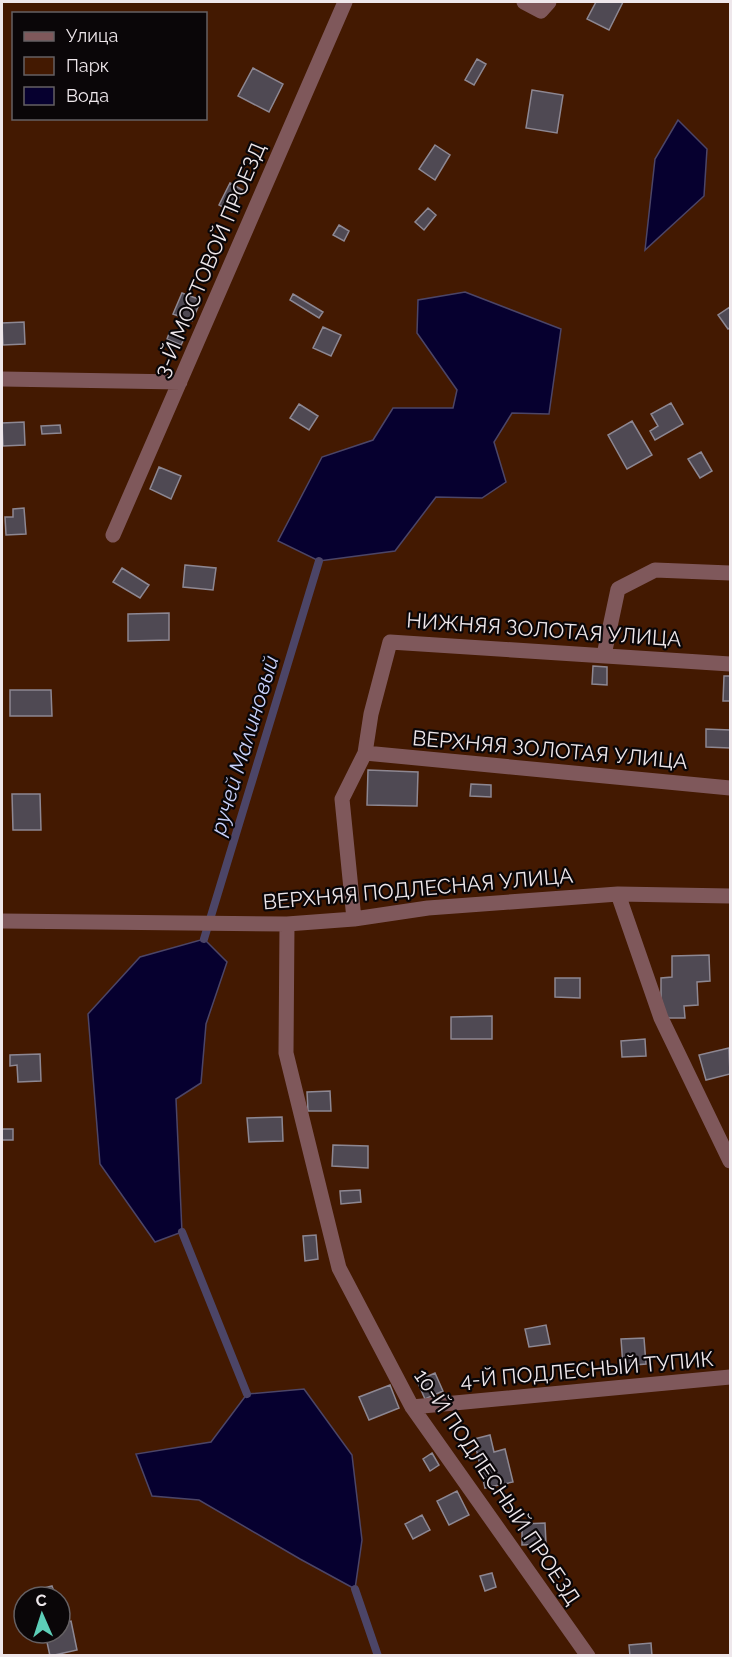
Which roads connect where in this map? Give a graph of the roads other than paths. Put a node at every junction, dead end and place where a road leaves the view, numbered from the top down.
1 (345, 2) edge
2 (524, 2) edge
3 (549, 2) edge
4 (2, 379) edge
5 (180, 382) junction
6 (113, 535) dead end
7 (730, 573) edge
8 (604, 655) junction
9 (730, 664) edge
10 (365, 753) junction
11 (730, 788) edge
12 (618, 894) junction
13 (730, 896) edge
14 (354, 920) junction
15 (2, 921) edge
16 (287, 924) junction
17 (730, 1161) edge
18 (730, 1377) edge
19 (412, 1407) junction
20 (588, 1656) edge

1 - 5 street, 3-Й МОСТОВОЙ ПРОЕЗД
2 - 3 street
4 - 5 street
5 - 6 street, 3-Й МОСТОВОЙ ПРОЕЗД
7 - 8 street
8 - 9 street, НИЖНЯЯ ЗОЛОТАЯ УЛИЦА
8 - 10 street, НИЖНЯЯ ЗОЛОТАЯ УЛИЦА
10 - 11 street, ВЕРХНЯЯ ЗОЛОТАЯ УЛИЦА
10 - 14 street, НИЖНЯЯ ЗОЛОТАЯ УЛИЦА
12 - 13 street, ВЕРХНЯЯ ПОДЛЕСНАЯ УЛИЦА
12 - 14 street, ВЕРХНЯЯ ПОДЛЕСНАЯ УЛИЦА
12 - 17 street
14 - 16 street, ВЕРХНЯЯ ПОДЛЕСНАЯ УЛИЦА
15 - 16 street, ВЕРХНЯЯ ПОДЛЕСНАЯ УЛИЦА
16 - 19 street, 10-Й ПОДЛЕСНЫЙ ПРОЕЗД
18 - 19 street, 4-Й ПОДЛЕСНЫЙ ТУПИК
19 - 20 street, 10-Й ПОДЛЕСНЫЙ ПРОЕЗД

